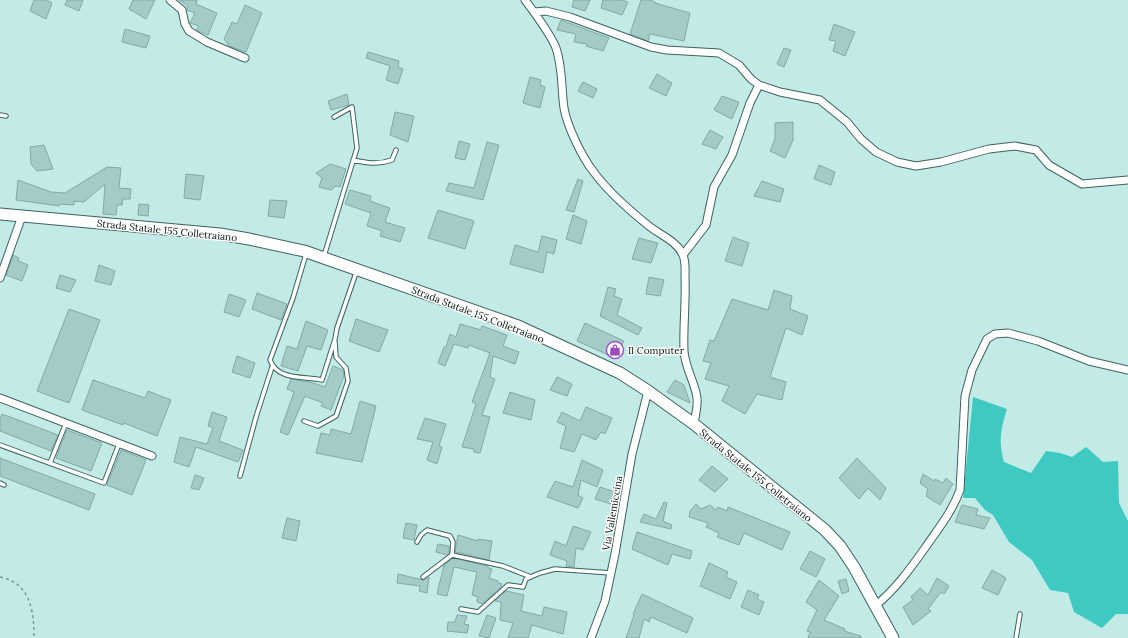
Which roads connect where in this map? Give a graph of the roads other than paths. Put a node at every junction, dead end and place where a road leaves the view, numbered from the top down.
1 (170, 0) edge
2 (525, 0) edge
3 (534, 12) junction
4 (245, 58) dead end
5 (758, 85) junction
6 (0, 115) edge
7 (6, 116) dead end
8 (334, 117) dead end
9 (396, 150) dead end
10 (353, 160) junction
11 (1128, 180) edge
12 (0, 214) edge
13 (22, 216) junction
14 (306, 252) junction
15 (683, 256) junction
16 (323, 258) junction
17 (358, 269) junction
18 (0, 278) edge
19 (335, 339) junction
20 (272, 367) junction
21 (1128, 370) edge
22 (648, 391) junction
23 (0, 398) edge
24 (304, 421) dead end
25 (66, 424) junction
26 (694, 424) junction
27 (119, 444) junction
28 (0, 445) edge
29 (152, 456) dead end
30 (50, 463) junction
31 (240, 476) dead end
32 (417, 542) dead end
33 (452, 555) junction
34 (611, 573) junction
35 (423, 577) dead end
36 (530, 577) junction
37 (875, 606) junction
38 (461, 609) dead end
39 (1020, 614) dead end
40 (591, 638) edge
41 (892, 638) edge
42 (1016, 638) edge

1 - 4 street
2 - 3 street
3 - 5 street
3 - 15 street
5 - 11 street
5 - 15 street
6 - 7 lane
8 - 10 lane
9 - 10 lane
10 - 16 lane
12 - 13 main road, Strada Statale 155 Colletraiano
13 - 14 main road, Strada Statale 155 Colletraiano
13 - 18 street
14 - 16 main road, Strada Statale 155 Colletraiano
14 - 20 lane
15 - 26 street
16 - 17 main road, Strada Statale 155 Colletraiano
17 - 19 lane
17 - 22 main road, Strada Statale 155 Colletraiano
19 - 20 lane
19 - 24 lane
20 - 31 lane
21 - 37 street
22 - 26 main road, Strada Statale 155 Colletraiano
22 - 34 street, Via Vallemiccina
23 - 25 street
25 - 27 street
25 - 30 lane
26 - 37 main road, Strada Statale 155 Colletraiano
27 - 29 street
27 - 30 lane
28 - 30 lane
32 - 33 lane
33 - 35 lane
33 - 36 lane
34 - 36 lane
34 - 40 street, Via Vallemiccina
36 - 38 lane
37 - 41 main road, Strada Statale 155 Colletraiano
39 - 42 lane

